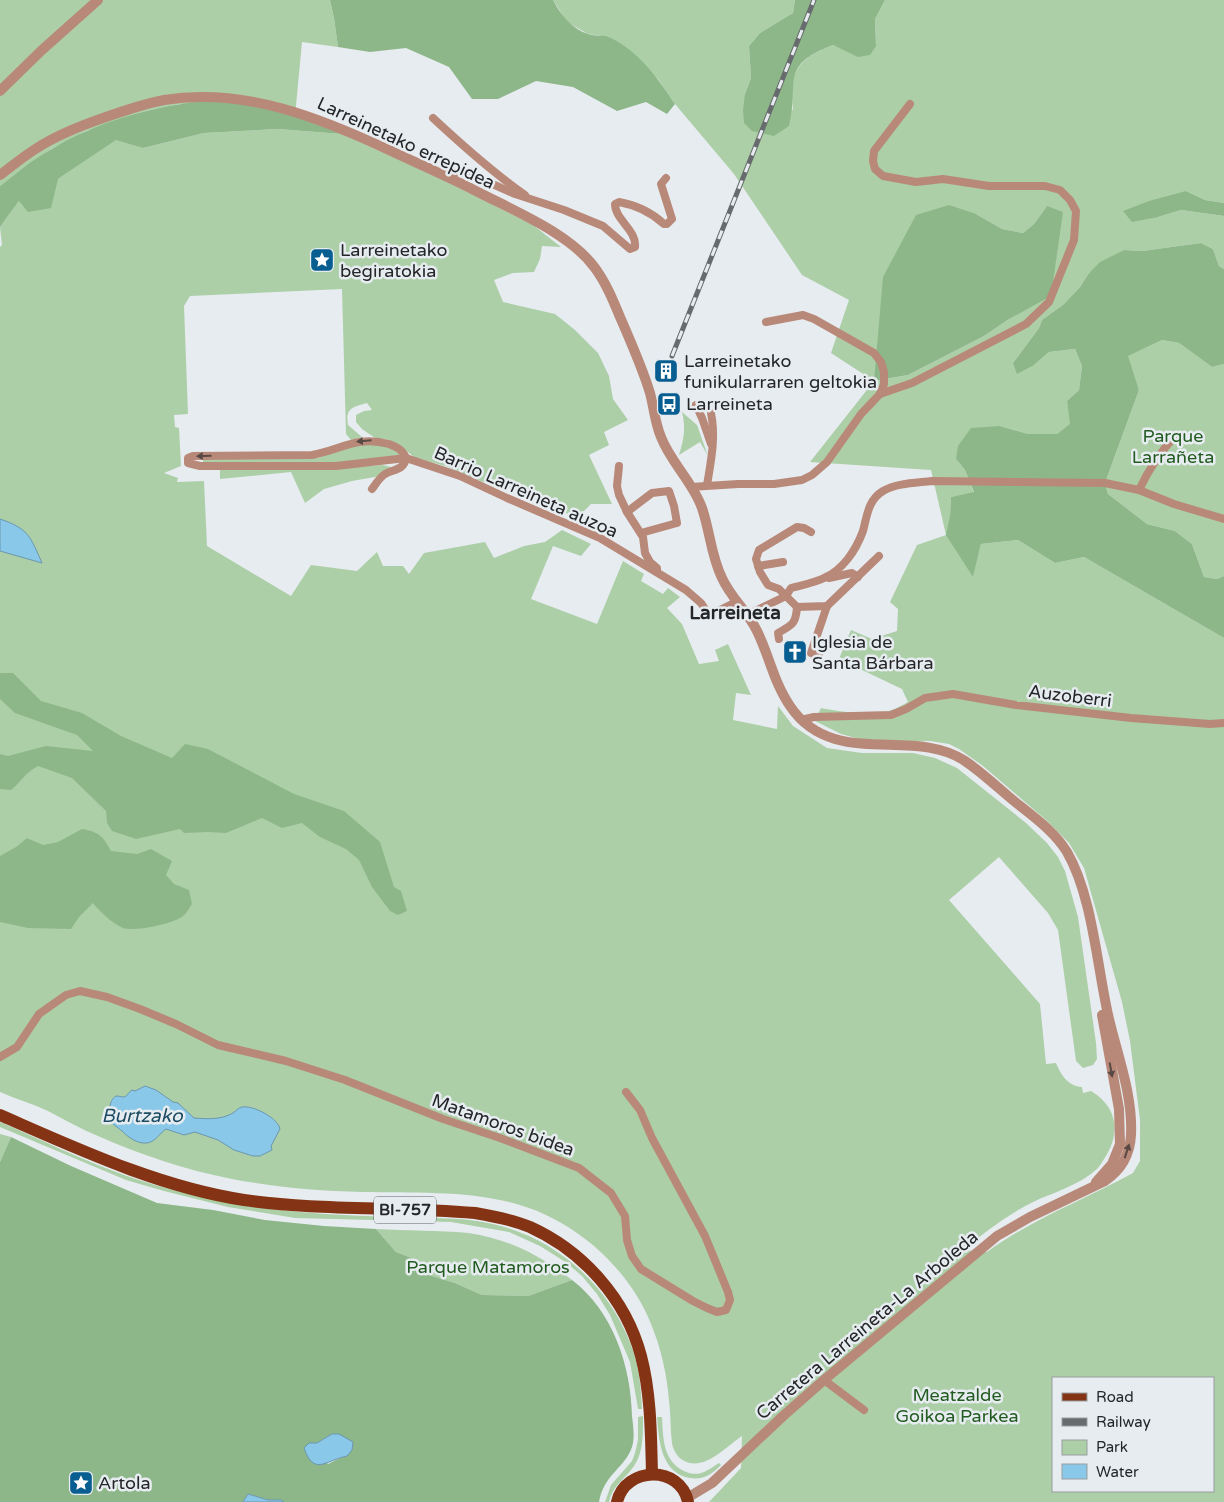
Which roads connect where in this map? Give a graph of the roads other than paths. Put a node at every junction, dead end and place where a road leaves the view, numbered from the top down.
1 (98, 0) edge
2 (0, 91) edge
3 (910, 104) dead end
4 (433, 118) dead end
5 (0, 176) edge
6 (446, 176) junction
7 (666, 178) dead end
8 (535, 202) junction
9 (766, 322) dead end
10 (880, 394) junction
11 (696, 405) dead end
12 (711, 413) dead end
13 (1176, 435) dead end
14 (713, 450) junction
15 (406, 458) junction
16 (619, 466) dead end
17 (707, 485) junction
18 (691, 487) junction
19 (372, 489) dead end
20 (1139, 490) junction
21 (626, 512) junction
22 (1224, 519) edge
23 (811, 532) dead end
24 (641, 533) junction
25 (879, 556) dead end
26 (783, 562) dead end
27 (758, 566) junction
28 (657, 573) junction
29 (858, 577) junction
30 (824, 578) junction
31 (786, 596) junction
32 (736, 602) junction
33 (827, 606) junction
34 (797, 607) junction
35 (747, 615) junction
36 (779, 639) dead end
37 (819, 656) dead end
38 (801, 720) junction
39 (1224, 723) edge
40 (0, 1057) edge
41 (626, 1092) dead end
42 (0, 1115) edge
43 (824, 1380) junction
44 (864, 1410) dead end
45 (652, 1474) junction
46 (688, 1500) edge
47 (617, 1502) edge

1 - 2 street
3 - 10 street
4 - 8 street
5 - 6 street, Larreinetako errepidea
6 - 8 street
6 - 18 street, Larreinetako errepidea
7 - 8 street
9 - 10 street
10 - 17 street
11 - 14 street
12 - 14 street
13 - 20 street
14 - 17 street
15 -> 15 street
15 - 19 street
15 - 28 street, Barrio Larreineta auzoa
16 - 21 street, Barrio Larreineta auzoa
17 - 18 street
18 - 32 street
20 - 22 street
20 - 30 street
21 - 24 street, Barrio Larreineta auzoa
21 - 24 street
23 - 27 street
24 - 28 street, Barrio Larreineta auzoa
25 - 29 street
26 - 27 street
27 - 31 street
28 - 32 street, Barrio Larreineta auzoa
29 - 30 street
29 - 33 street
30 - 31 street
31 - 34 street
31 - 35 street
32 - 35 street
33 - 34 street
33 - 37 street
34 - 36 street
35 - 38 street
38 - 39 street, Auzoberri
38 - 43 street, Carretera Larreineta-La Arboleda
40 - 41 street, Matamoros bidea
42 - 45 main road, BI-757
43 - 44 street
43 - 46 street, Carretera Larreineta-La Arboleda
45 - 46 main road
45 - 47 main road

